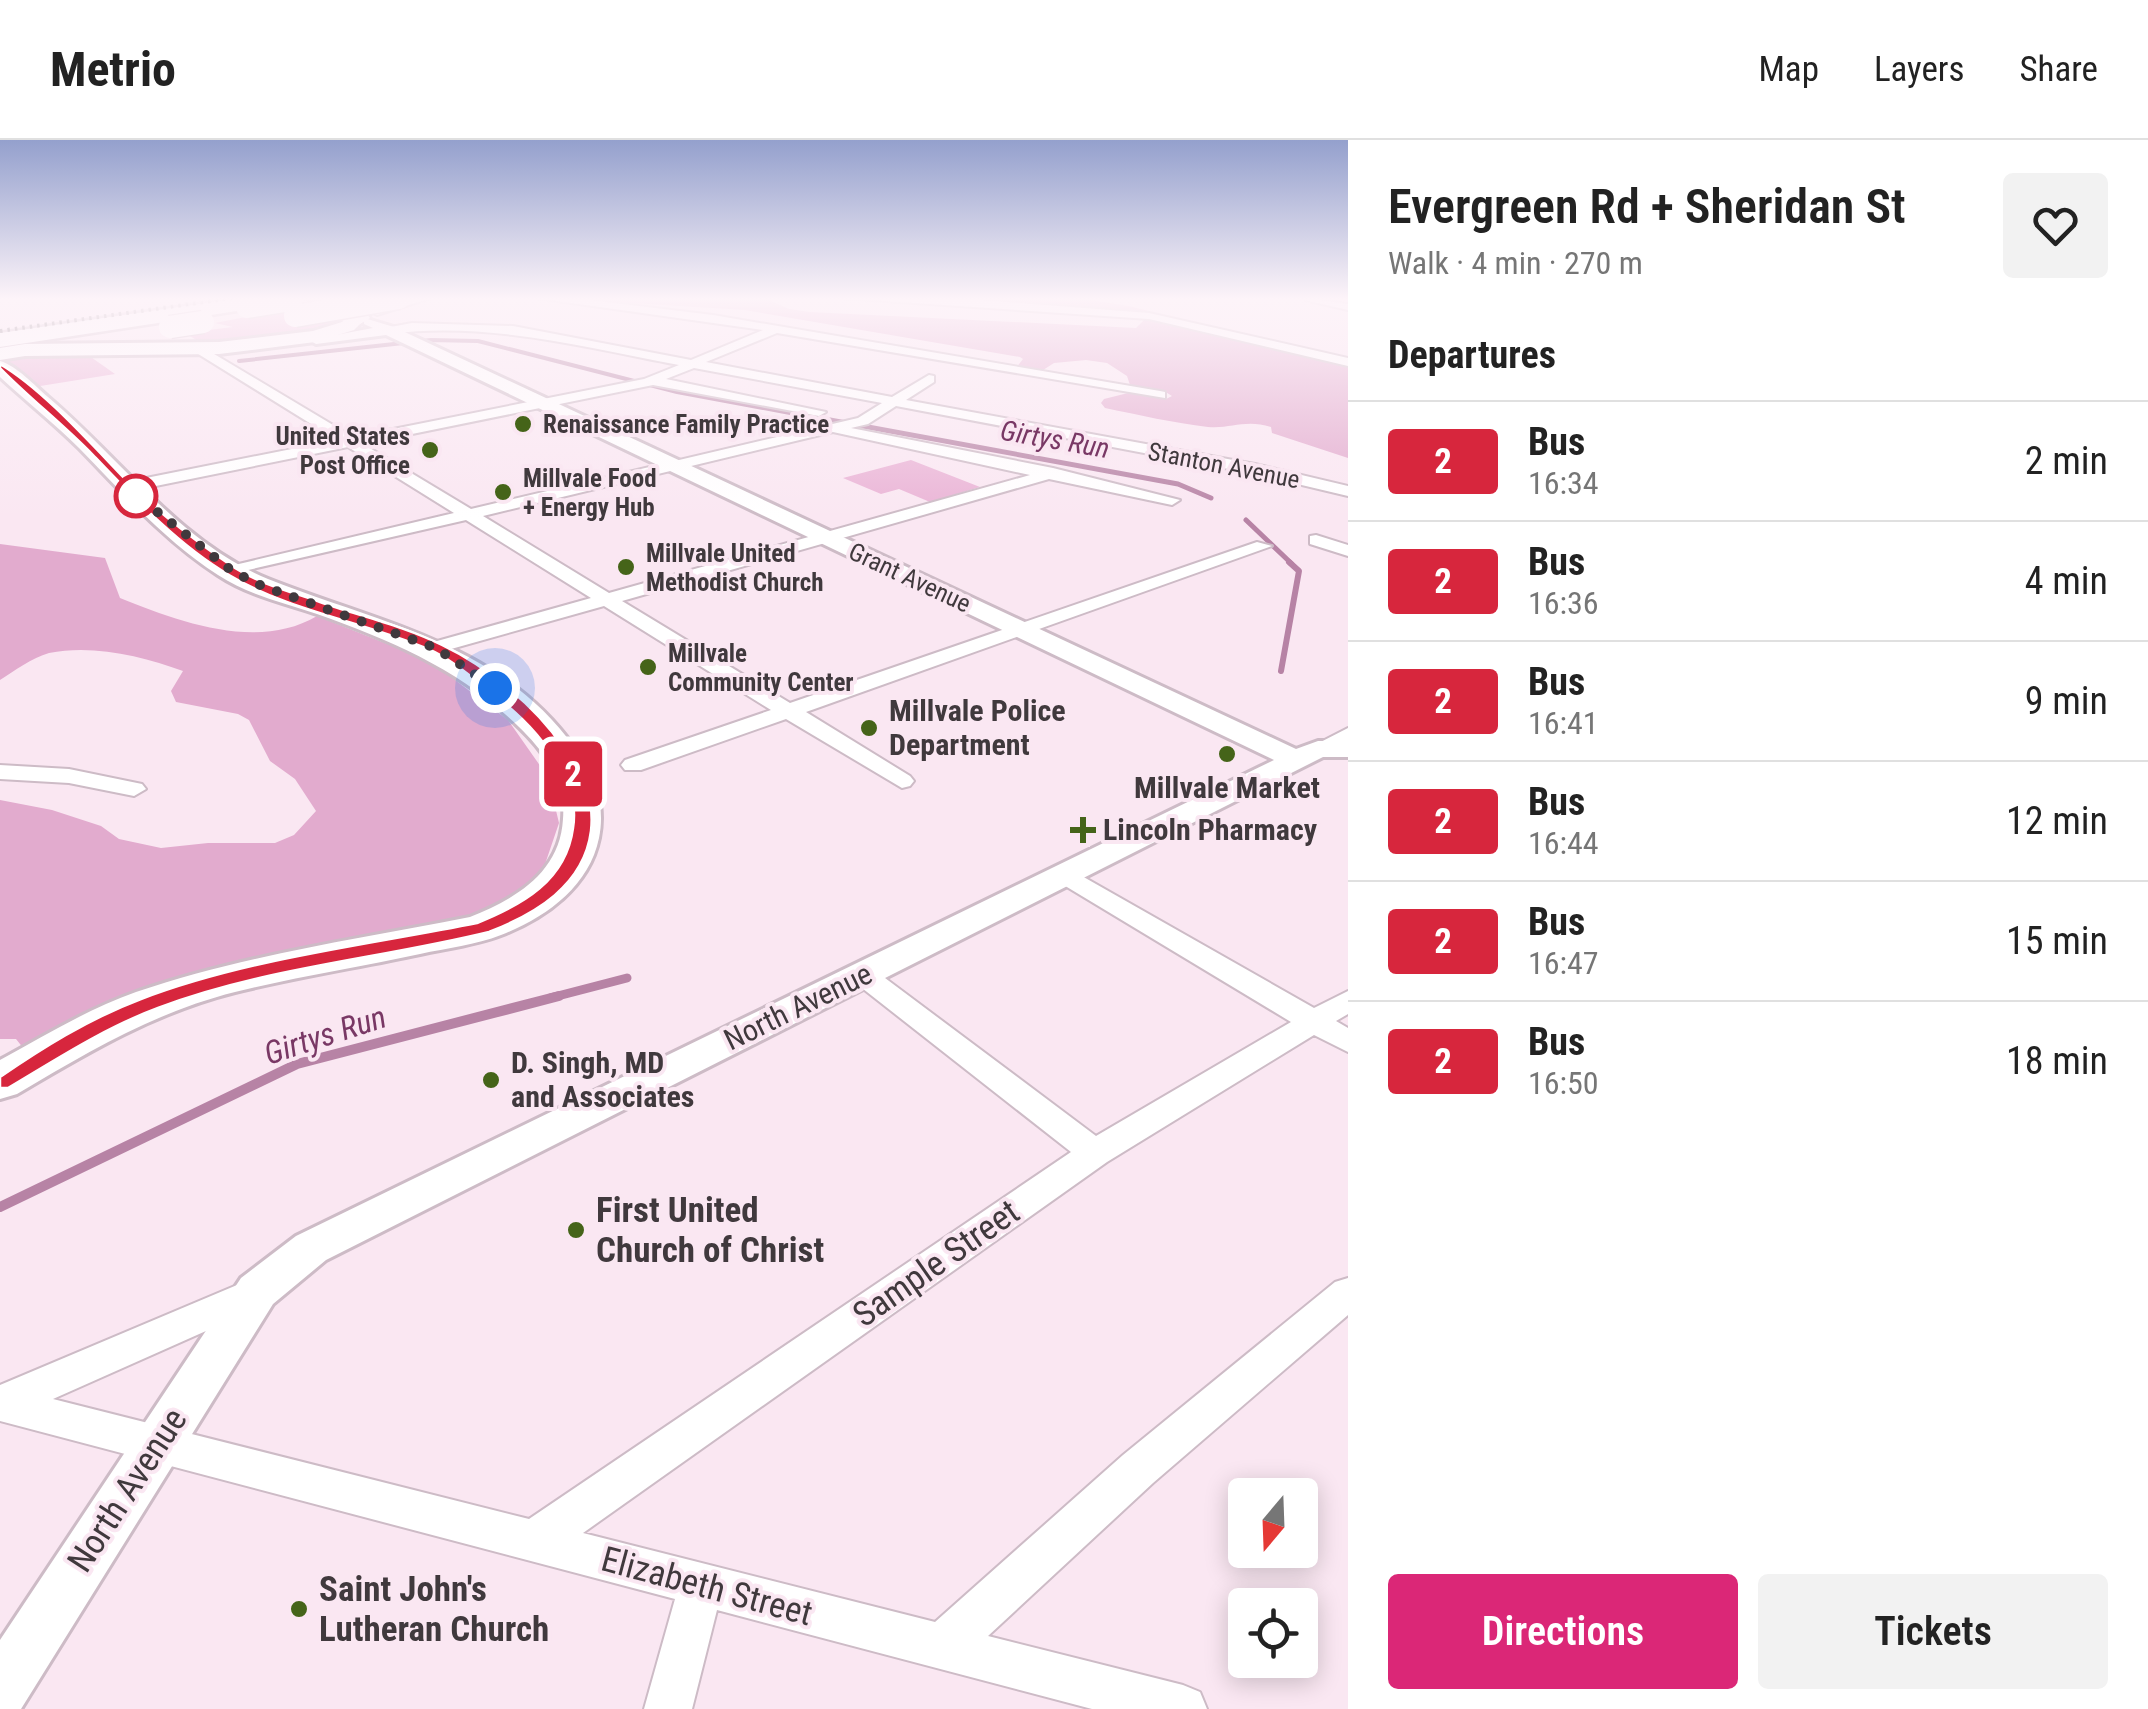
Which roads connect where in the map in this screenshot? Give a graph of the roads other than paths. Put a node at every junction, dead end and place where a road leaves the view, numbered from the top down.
1 (20, 371) edge
2 (242, 371) edge
3 (475, 371) edge
4 (675, 371) edge
5 (733, 371) edge
6 (1020, 371) edge
7 (928, 379) dead end
8 (651, 381) junction
9 (1160, 395) dead end
10 (890, 400) junction
11 (544, 404) junction
12 (820, 412) dead end
13 (841, 426) junction
14 (354, 442) junction
15 (676, 466) junction
16 (1053, 473) junction
17 (126, 487) junction
18 (1348, 491) edge
19 (1172, 500) dead end
20 (473, 514) junction
21 (828, 538) junction
22 (1316, 540) dead end
23 (1262, 546) dead end
24 (1348, 551) edge
25 (232, 571) junction
26 (610, 599) junction
27 (1022, 630) junction
28 (436, 648) junction
29 (787, 709) junction
30 (1348, 735) edge
31 (1348, 749) edge
32 (1307, 755) junction
33 (633, 765) dead end
34 (0, 772) edge
35 (902, 780) dead end
36 (134, 790) dead end
37 (1066, 875) junction
38 (863, 975) junction
39 (1348, 1002) edge
40 (1316, 1022) junction
41 (1348, 1042) edge
42 (0, 1082) edge
43 (1095, 1153) junction
44 (257, 1291) junction
45 (1348, 1293) edge
46 (1, 1403) edge
47 (157, 1441) junction
48 (535, 1541) junction
49 (701, 1585) junction
50 (942, 1647) junction
51 (0, 1690) edge
52 (668, 1709) edge
53 (1183, 1709) edge

1 - 17 main road
2 - 14 street
3 - 11 street, Grant Avenue
4 - 8 street
5 - 10 street, Stanton Avenue
6 - 9 street
7 - 10 street
8 - 11 street
8 - 12 street
10 - 13 street
10 - 18 street, Stanton Avenue
11 - 14 street
11 - 15 street, Grant Avenue
13 - 15 street
13 - 16 street
14 - 17 street
14 - 20 street
15 - 20 street
15 - 21 street, Grant Avenue
16 - 19 street
16 - 21 street
17 - 25 main road
20 - 25 street
20 - 26 street
21 - 26 street
21 - 27 street, Grant Avenue
22 - 24 street
23 - 27 street
25 - 28 main road
26 - 28 street
26 - 29 street
27 - 29 street
27 - 32 street, Grant Avenue
28 - 42 main road
29 - 33 street
29 - 35 street
30 - 32 street, North Avenue
31 - 32 street
32 - 37 street, North Avenue
34 - 36 street
37 - 38 street, North Avenue
37 - 40 street
38 - 43 street
38 - 44 street, North Avenue
39 - 40 street, Sample Street
40 - 41 street
40 - 43 street, Sample Street
43 - 48 street, Sample Street
44 - 46 street, North Avenue
44 - 47 street, North Avenue
45 - 50 street
46 - 47 street, Elizabeth Street
47 - 48 street, Elizabeth Street
47 - 51 street, North Avenue
48 - 49 street, Elizabeth Street
49 - 50 street, Elizabeth Street
49 - 52 street
50 - 53 street, Elizabeth Street

